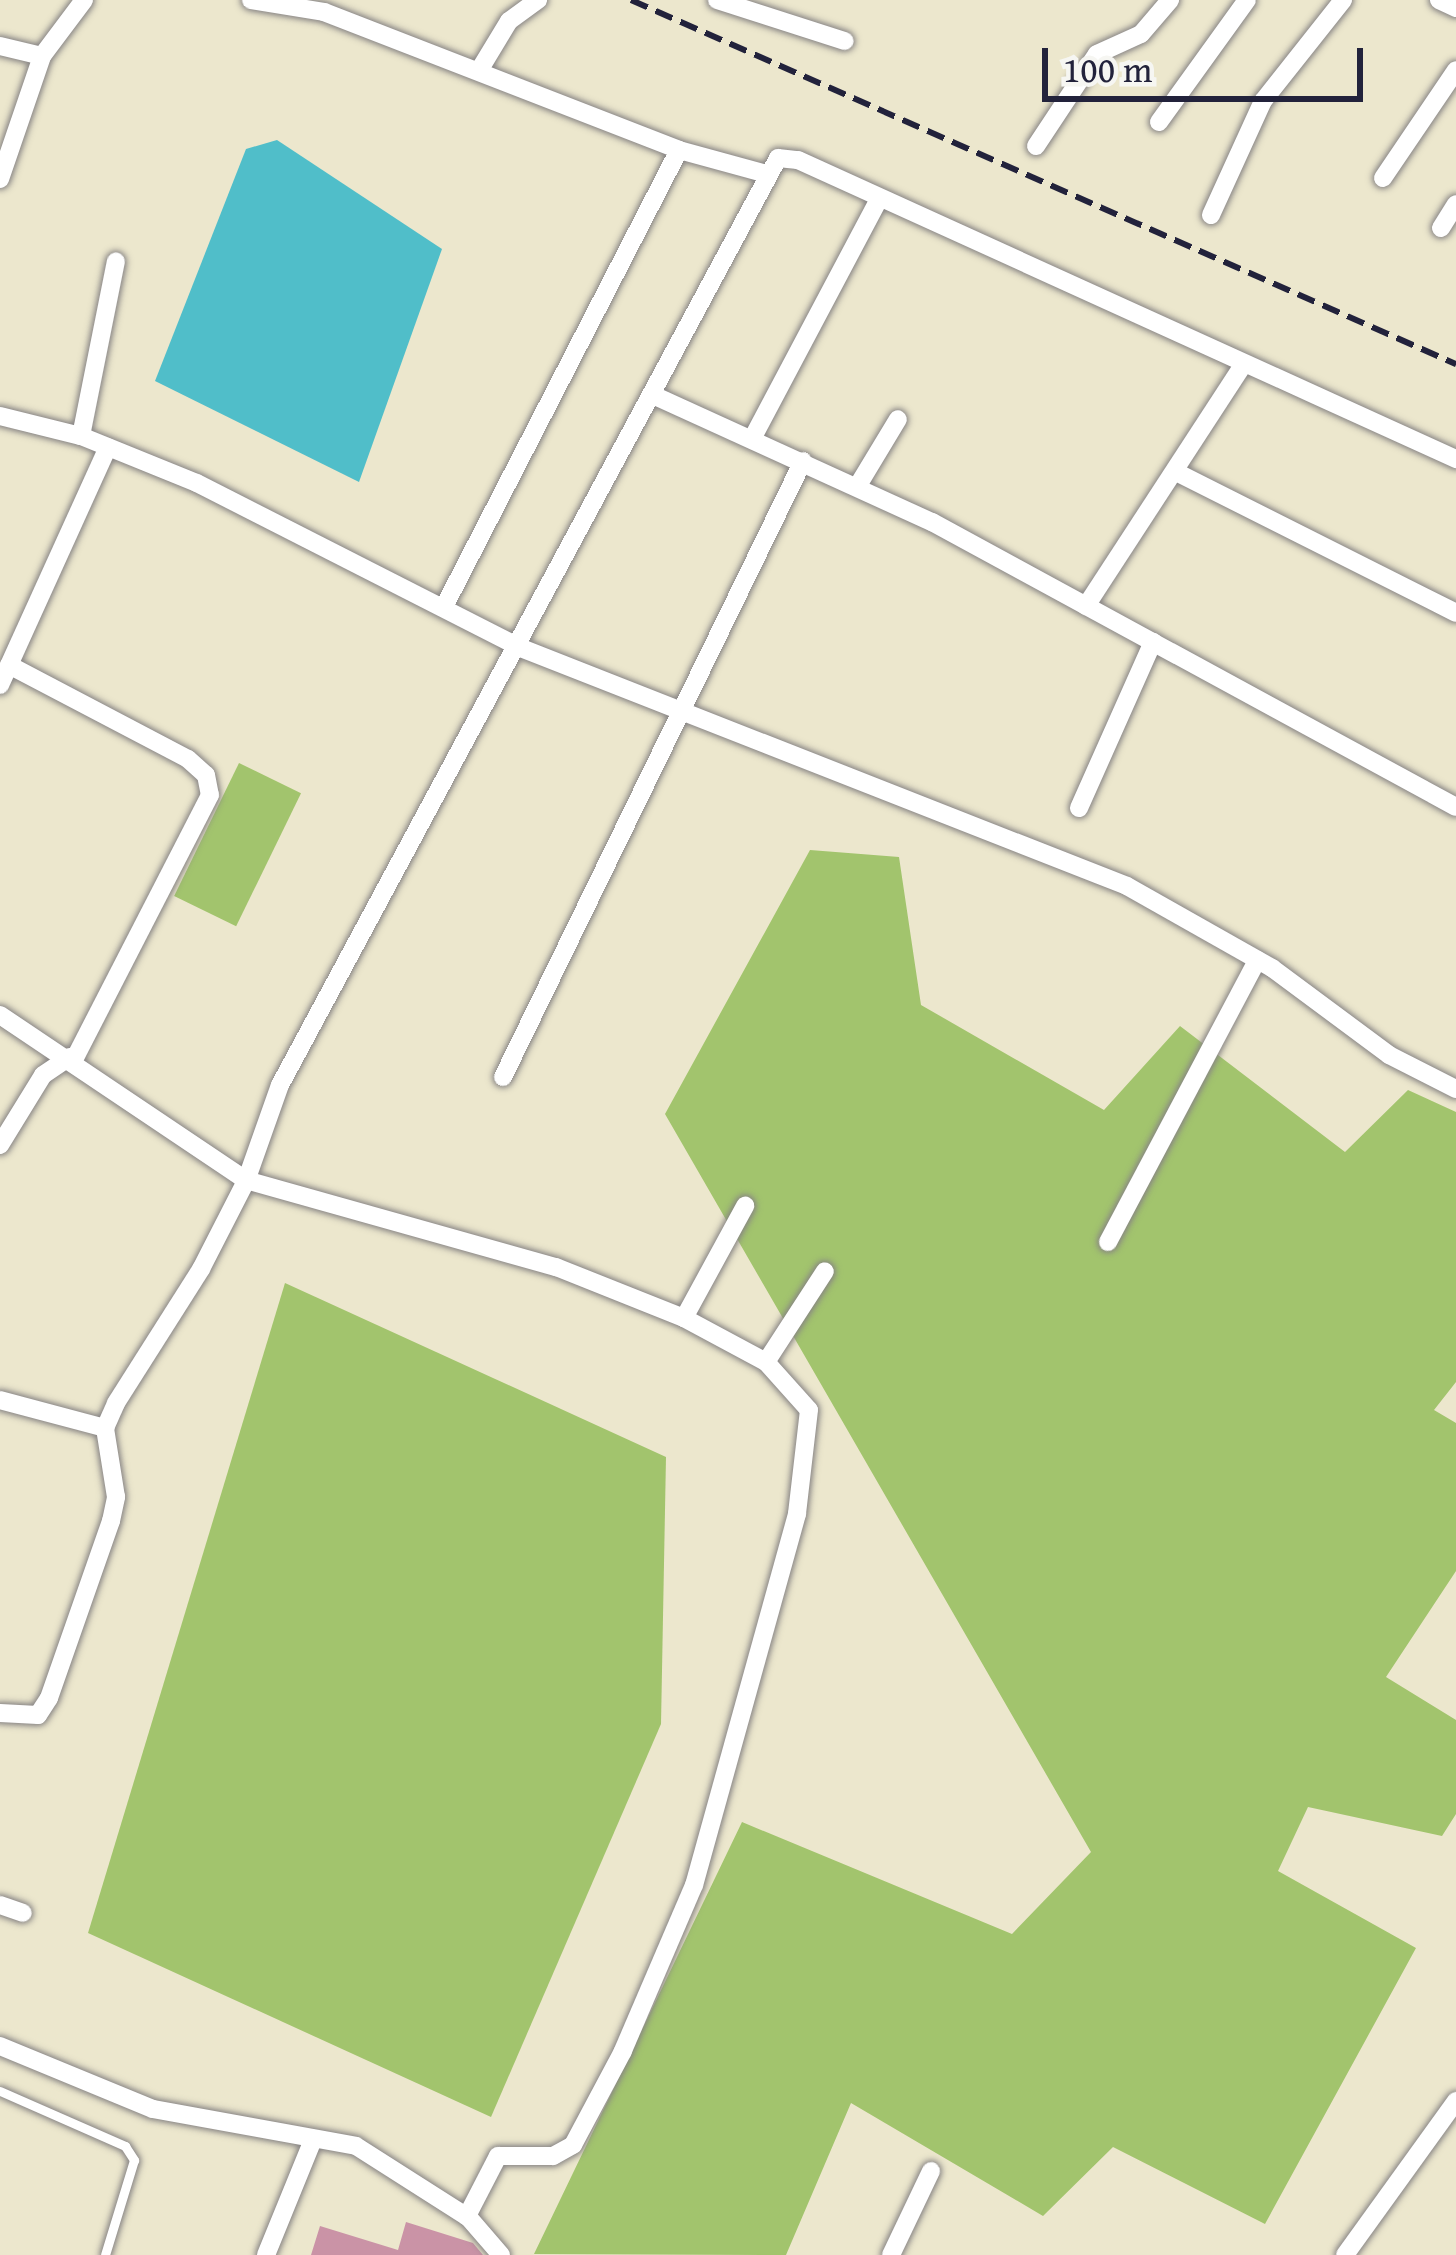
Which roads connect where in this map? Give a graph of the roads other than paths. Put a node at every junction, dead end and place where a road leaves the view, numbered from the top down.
1 (84, 0) edge
2 (251, 0) edge
3 (538, 0) edge
4 (1169, 0) edge
5 (1247, 0) edge
6 (1343, 0) edge
7 (1439, 0) edge
8 (727, 2) edge
9 (1456, 8) edge
10 (845, 40) dead end
11 (0, 46) edge
12 (42, 56) junction
13 (480, 69) junction
14 (1456, 70) edge
15 (1160, 122) dead end
16 (1036, 146) dead end
17 (679, 150) junction
18 (767, 174) junction
19 (1383, 178) dead end
20 (0, 179) edge
21 (878, 201) junction
22 (1456, 204) edge
23 (1210, 215) dead end
24 (1441, 228) dead end
25 (116, 261) dead end
26 (1244, 365) junction
27 (655, 396) junction
28 (0, 416) edge
29 (898, 419) dead end
30 (81, 436) junction
31 (752, 439) junction
32 (108, 447) junction
33 (1456, 459) edge
34 (803, 461) junction
35 (1176, 472) junction
36 (857, 487) junction
37 (445, 605) junction
38 (1086, 606) junction
39 (1456, 613) edge
40 (1153, 642) junction
41 (521, 648) junction
42 (9, 664) junction
43 (0, 685) edge
44 (682, 712) junction
45 (1456, 807) edge
46 (1079, 808) dead end
47 (1257, 959) junction
48 (0, 1015) edge
49 (72, 1059) junction
50 (503, 1077) dead end
51 (1456, 1089) edge
52 (0, 1145) edge
53 (246, 1180) junction
54 (745, 1206) dead end
55 (1108, 1242) dead end
56 (825, 1271) dead end
57 (684, 1318) junction
58 (766, 1362) junction
59 (0, 1400) edge
60 (105, 1427) junction
61 (0, 1713) edge
62 (0, 1905) edge
63 (23, 1913) dead end
64 (0, 2046) edge
65 (0, 2091) edge
66 (1456, 2101) edge
67 (313, 2140) junction
68 (931, 2171) dead end
69 (467, 2216) junction
70 (105, 2255) edge
71 (266, 2255) edge
72 (501, 2255) edge
73 (891, 2255) edge
74 (1345, 2255) edge

1 - 12 street
2 - 13 street
3 - 13 street
4 - 16 street
5 - 15 street
6 - 23 street
7 - 9 street
8 - 10 street
11 - 12 street
12 - 20 street
13 - 17 street
14 - 19 street
17 - 18 street
17 - 37 street
18 - 21 street
18 - 27 street
21 - 26 street
21 - 31 street
22 - 24 street
25 - 30 street
26 - 33 street
26 - 35 street
27 - 31 street
27 - 41 street
28 - 30 street
29 - 36 street
30 - 32 street
31 - 34 street
32 - 37 street
32 - 42 street
34 - 36 street
34 - 44 street
35 - 38 street
35 - 39 street
36 - 38 street
37 - 41 street
38 - 40 street
40 - 45 street
40 - 46 street
41 - 44 street
41 - 53 street
42 - 43 street
42 - 49 street
44 - 47 street
44 - 50 street
47 - 51 street
47 - 55 street
48 - 49 street
49 - 52 street
49 - 53 street
53 - 57 street
53 - 60 street
54 - 57 street
56 - 58 street
57 - 58 street
58 - 69 street
59 - 60 street
60 - 61 street
62 - 63 street
64 - 67 street
65 - 70 lane
66 - 74 street
67 - 69 street
67 - 71 street
68 - 73 street
69 - 72 street

